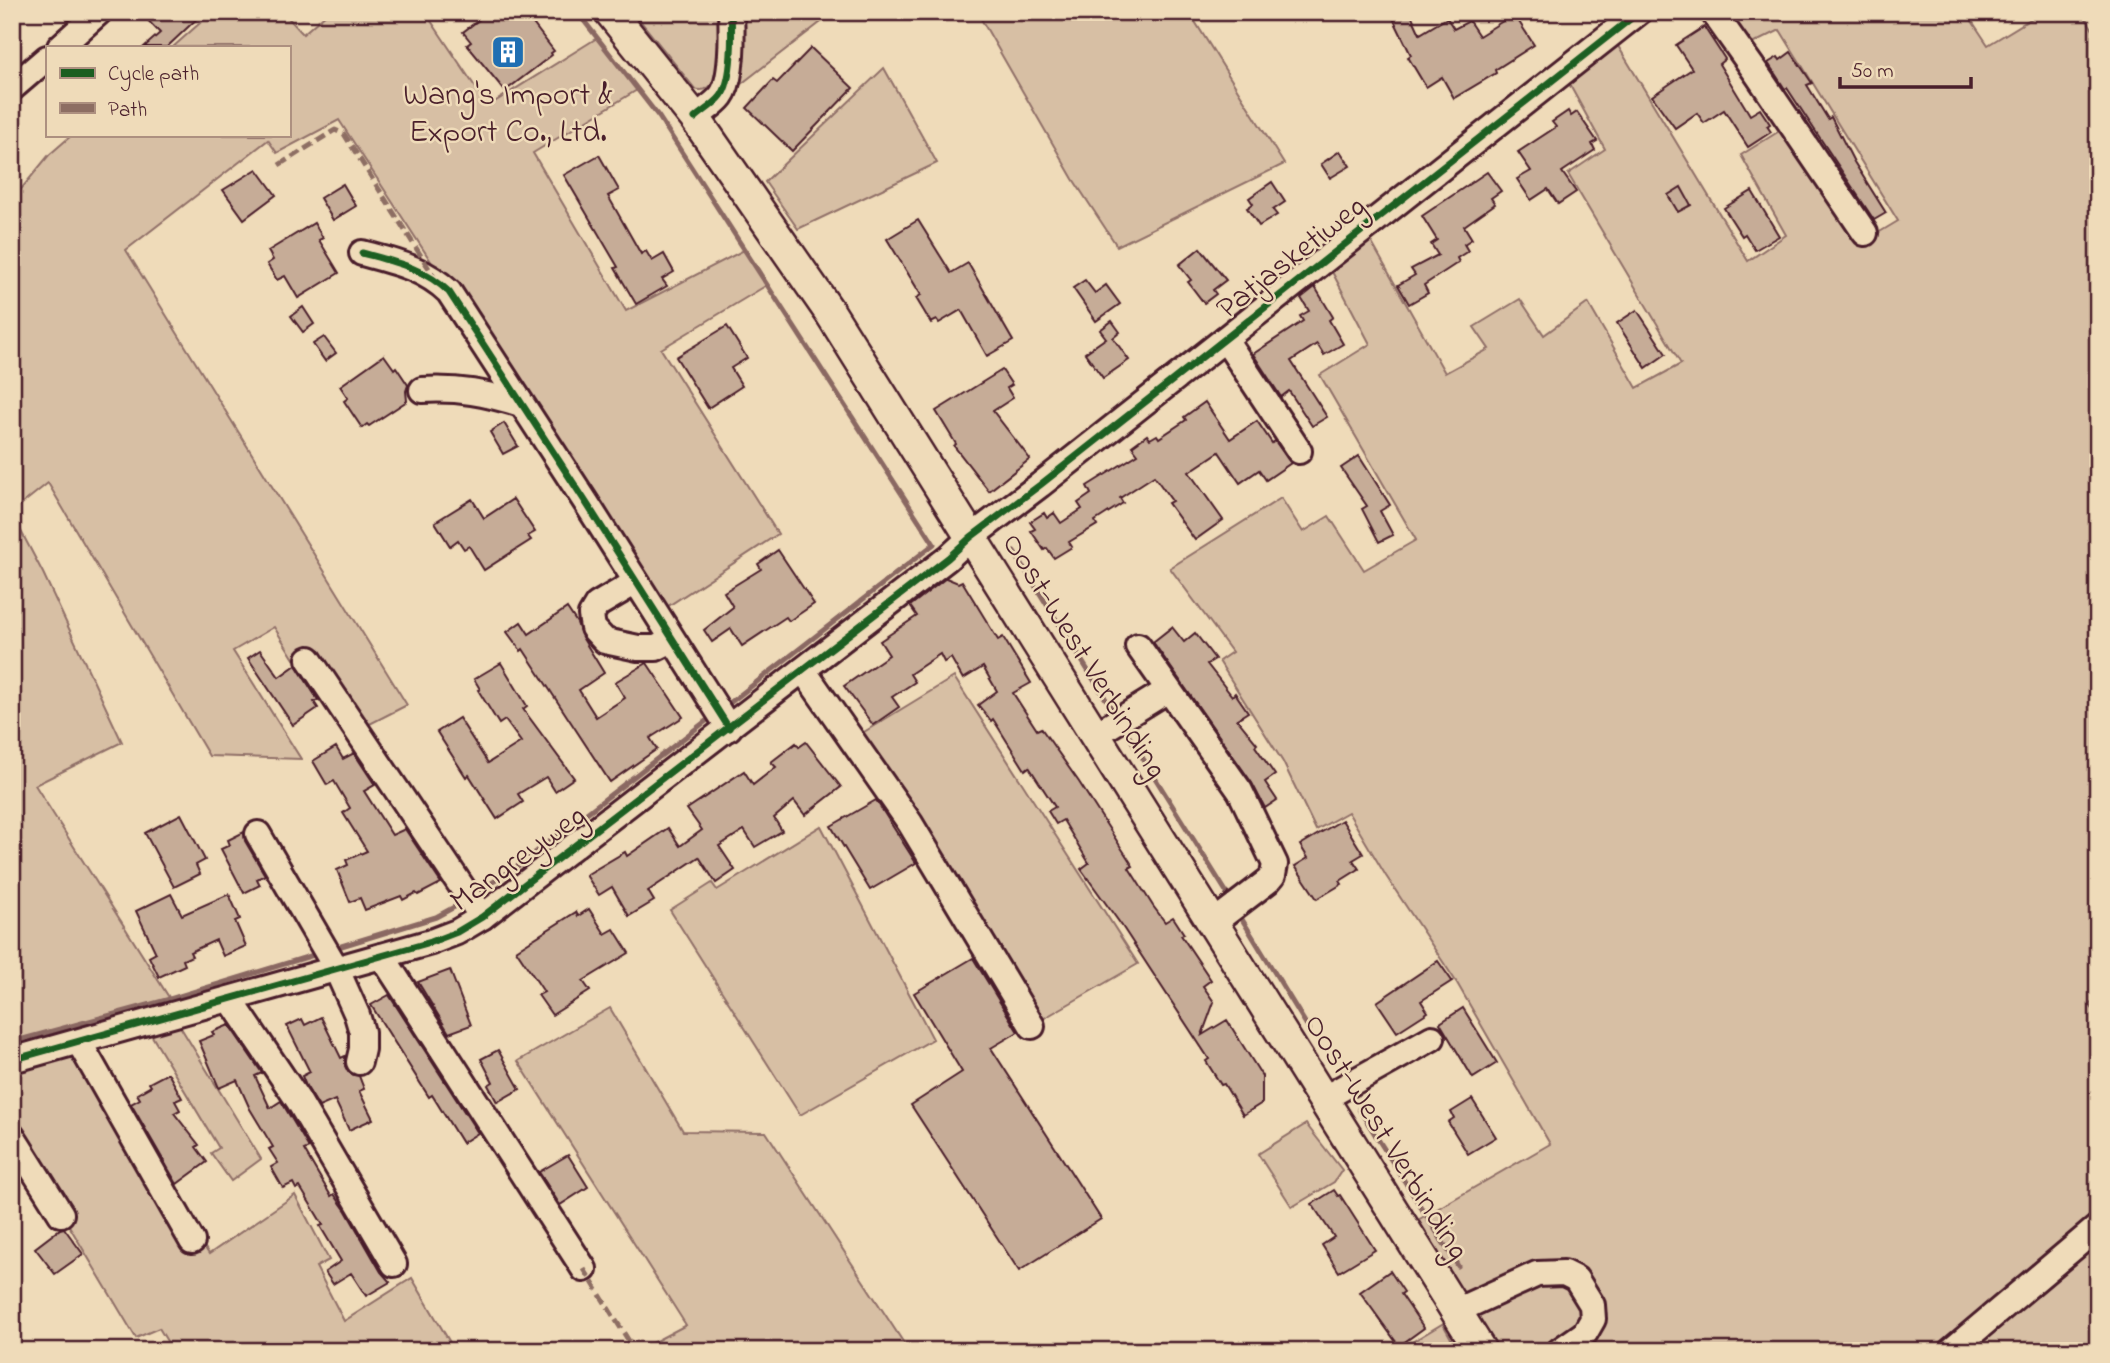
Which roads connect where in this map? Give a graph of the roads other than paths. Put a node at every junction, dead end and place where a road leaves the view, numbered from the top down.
1 (99, 12) edge
2 (610, 12) edge
3 (731, 12) edge
4 (1639, 12) edge
5 (1713, 12) edge
6 (61, 46) edge
7 (46, 59) edge
8 (12, 89) edge
9 (695, 118) junction
10 (1865, 233) dead end
11 (362, 253) dead end
12 (1225, 338) junction
13 (422, 390) dead end
14 (521, 404) junction
15 (1299, 451) dead end
16 (971, 537) junction
17 (636, 582) junction
18 (672, 640) junction
19 (1138, 646) dead end
20 (309, 659) dead end
21 (803, 670) junction
22 (1168, 690) junction
23 (729, 728) junction
24 (1095, 735) junction
25 (258, 834) dead end
26 (482, 917) junction
27 (1213, 923) junction
28 (382, 956) junction
29 (336, 968) junction
30 (230, 999) junction
31 (1032, 1026) dead end
32 (1432, 1038) dead end
33 (79, 1042) junction
34 (12, 1060) edge
35 (359, 1062) dead end
36 (1323, 1099) junction
37 (12, 1136) edge
38 (61, 1214) dead end
39 (2098, 1227) edge
40 (191, 1241) dead end
41 (394, 1264) dead end
42 (584, 1269) dead end
43 (1457, 1311) junction
44 (1481, 1351) edge
45 (1559, 1351) edge
46 (1951, 1351) edge

1 - 6 street
2 - 9 main road, Oost-West Verbinding
3 - 9 street
4 - 12 street, Patjasketiweg
5 - 10 street
7 - 8 street
9 - 16 main road, Oost-West Verbinding
11 - 14 street
12 - 15 street
12 - 16 street, Patjasketiweg
13 - 14 street
14 - 17 street
16 - 21 street, Mangreyweg
16 - 24 main road, Oost-West Verbinding
17 - 18 street
17 - 18 street
18 - 23 street
19 - 22 street
20 - 26 street
21 - 23 street, Mangreyweg
21 - 31 street
22 - 24 street
22 - 27 street
23 - 26 street, Mangreyweg
24 - 27 main road, Oost-West Verbinding
25 - 29 street
26 - 28 street, Mangreyweg
27 - 36 main road, Oost-West Verbinding
28 - 29 street, Mangreyweg
28 - 42 street
29 - 30 street, Mangreyweg
29 - 35 street
30 - 33 street, Mangreyweg
30 - 41 street
32 - 36 street
33 - 34 street, Mangreyweg
33 - 40 street
36 - 43 main road, Oost-West Verbinding
37 - 38 street
39 - 46 street
43 - 44 main road, Oost-West Verbinding
43 - 45 street

